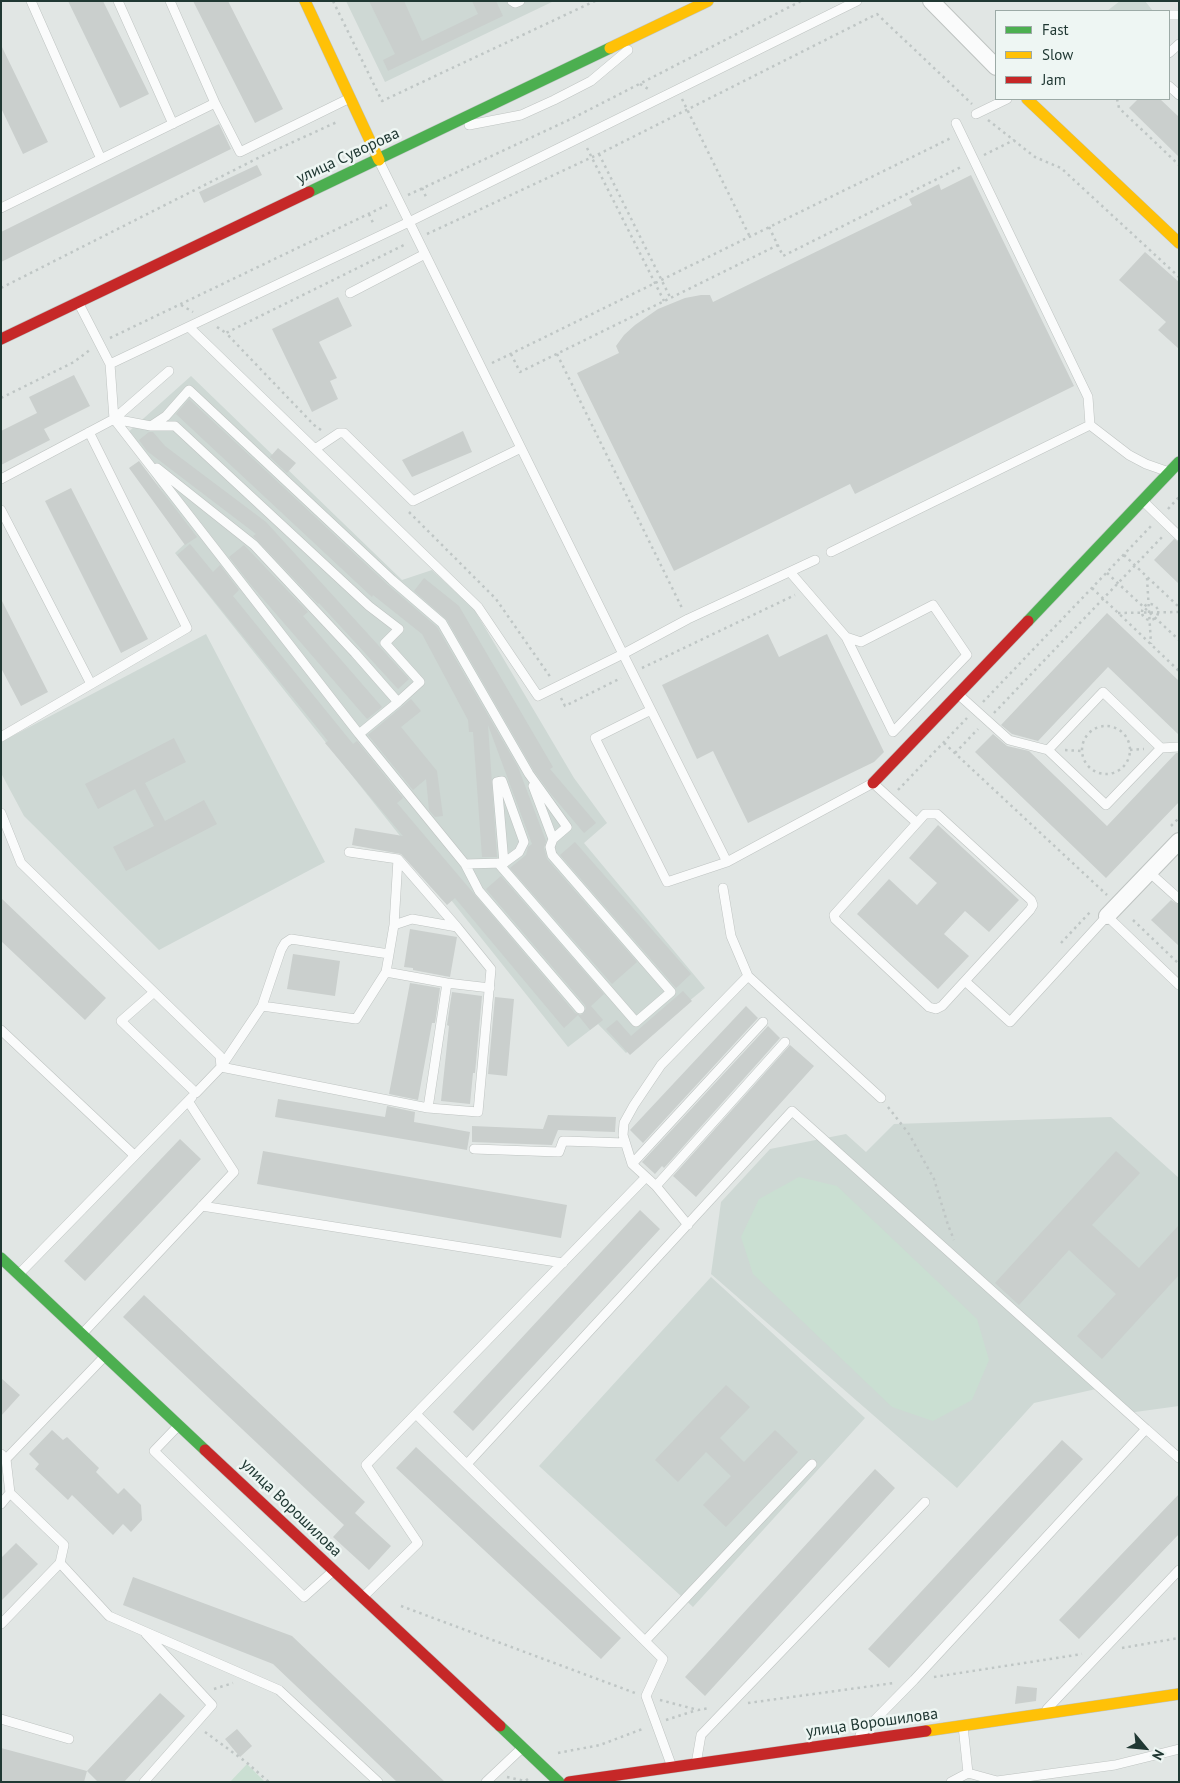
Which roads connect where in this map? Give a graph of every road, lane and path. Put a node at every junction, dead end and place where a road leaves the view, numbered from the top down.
1 (31, 1) edge
2 (118, 1) edge
3 (170, 1) edge
4 (305, 1) edge
5 (333, 1) edge
6 (512, 1) edge
7 (520, 1) edge
8 (595, 1) edge
9 (708, 1) edge
10 (801, 1) edge
11 (857, 1) edge
12 (931, 1) edge
13 (657, 26) junction
14 (995, 67) edge
15 (678, 90) junction
16 (350, 98) junction
17 (1005, 100) edge
18 (1029, 100) edge
19 (1117, 100) edge
20 (215, 103) junction
21 (687, 109) junction
22 (978, 113) junction
23 (573, 118) junction
24 (337, 122) dead end
25 (956, 123) dead end
26 (174, 124) junction
27 (442, 130) junction
28 (961, 133) junction
29 (582, 137) junction
30 (1014, 140) junction
31 (599, 154) junction
32 (592, 157) junction
33 (101, 160) junction
34 (379, 160) junction
35 (974, 160) junction
36 (1179, 165) edge
37 (398, 200) junction
38 (1, 208) edge
39 (409, 222) junction
40 (769, 227) junction
41 (750, 237) junction
42 (418, 238) junction
43 (1179, 243) edge
44 (778, 245) junction
45 (425, 254) junction
46 (1179, 277) edge
47 (661, 280) junction
48 (655, 283) junction
49 (1, 288) edge
50 (350, 292) dead end
51 (670, 298) junction
52 (664, 301) junction
53 (78, 302) junction
54 (189, 326) junction
55 (1, 340) edge
56 (98, 343) junction
57 (511, 354) junction
58 (557, 354) junction
59 (110, 364) junction
60 (481, 368) junction
61 (169, 371) dead end
62 (1, 398) edge
63 (114, 419) junction
64 (1090, 424) junction
65 (152, 426) junction
66 (89, 432) junction
67 (331, 438) junction
68 (521, 448) junction
69 (315, 449) junction
70 (146, 459) junction
71 (1179, 462) edge
72 (1169, 472) junction
73 (1, 479) edge
74 (1179, 497) edge
75 (1142, 501) junction
76 (406, 509) dead end
77 (1, 510) edge
78 (1160, 517) junction
79 (1171, 528) junction
80 (1179, 536) edge
81 (831, 552) dead end
82 (1124, 555) junction
83 (1089, 556) junction
84 (815, 560) dead end
85 (1135, 565) junction
86 (790, 572) junction
87 (1107, 572) junction
88 (1147, 576) junction
89 (1118, 583) junction
90 (1092, 588) junction
91 (806, 590) junction
92 (1103, 599) junction
93 (1149, 605) junction
94 (1179, 607) edge
95 (1144, 608) junction
96 (1143, 612) junction
97 (1149, 612) junction
98 (1158, 612) junction
99 (1179, 612) edge
100 (1117, 613) junction
101 (1155, 618) junction
102 (688, 619) junction
103 (1150, 620) junction
104 (846, 637) junction
105 (1179, 640) edge
106 (1151, 645) junction
107 (623, 654) junction
108 (1179, 672) edge
109 (632, 673) junction
110 (91, 684) junction
111 (556, 687) junction
112 (958, 694) junction
113 (398, 702) junction
114 (651, 710) junction
115 (975, 710) junction
116 (987, 720) junction
117 (1105, 726) joint
118 (359, 734) junction
119 (1, 737) edge
120 (944, 743) junction
121 (1179, 747) edge
122 (1161, 748) junction
123 (1048, 750) junction
124 (955, 753) junction
125 (529, 774) junction
126 (873, 783) junction
127 (890, 798) junction
128 (1, 813) edge
129 (917, 823) junction
130 (4, 830) edge
131 (553, 839) junction
132 (1179, 841) edge
133 (350, 852) dead end
134 (398, 859) junction
135 (727, 862) junction
136 (501, 863) junction
137 (465, 864) junction
138 (1149, 872) junction
139 (723, 888) dead end
140 (1107, 895) dead end
141 (1179, 899) edge
142 (1106, 916) junction
143 (1134, 920) dead end
144 (394, 925) junction
145 (457, 927) junction
146 (389, 954) junction
147 (1179, 964) edge
148 (386, 972) junction
149 (748, 976) junction
150 (965, 981) junction
151 (448, 983) junction
152 (1179, 985) edge
153 (490, 988) junction
154 (153, 993) junction
155 (262, 1006) junction
156 (580, 1009) dead end
157 (762, 1022) dead end
158 (1, 1030) edge
159 (784, 1042) dead end
160 (221, 1067) junction
161 (196, 1093) junction
162 (882, 1098) joint
163 (188, 1101) junction
164 (428, 1108) junction
165 (625, 1143) junction
166 (474, 1149) dead end
167 (134, 1155) junction
168 (632, 1164) junction
169 (646, 1178) junction
170 (656, 1186) junction
171 (202, 1206) junction
172 (688, 1225) junction
173 (955, 1242) dead end
174 (1, 1258) edge
175 (563, 1263) junction
176 (19, 1274) junction
177 (82, 1333) junction
178 (106, 1355) junction
179 (416, 1414) junction
180 (179, 1425) junction
181 (1146, 1429) junction
182 (4, 1457) edge
183 (1179, 1458) edge
184 (467, 1464) junction
185 (812, 1464) dead end
186 (10, 1493) junction
187 (925, 1502) dead end
188 (1, 1504) edge
189 (60, 1564) junction
190 (1179, 1570) edge
191 (333, 1571) junction
192 (362, 1598) junction
193 (1, 1624) edge
194 (144, 1632) junction
195 (1179, 1638) edge
196 (645, 1641) junction
197 (1102, 1651) junction
198 (249, 1677) junction
199 (914, 1680) junction
200 (201, 1694) junction
201 (1179, 1694) edge
202 (698, 1710) dead end
203 (1042, 1714) junction
204 (1, 1720) edge
205 (195, 1724) junction
206 (656, 1724) junction
207 (962, 1726) junction
208 (69, 1739) dead end
209 (853, 1742) junction
210 (523, 1748) junction
211 (1179, 1749) edge
212 (558, 1753) dead end
213 (696, 1764) junction
214 (672, 1767) junction
215 (968, 1773) junction
216 (493, 1775) junction
217 (531, 1777) dead end
218 (1006, 1781) edge
219 (144, 1782) edge
220 (268, 1782) edge
221 (378, 1782) edge
222 (486, 1782) edge
223 (559, 1782) edge
224 (569, 1782) edge
225 (951, 1782) edge

1 - 33 lane
2 - 26 lane
3 - 20 lane
4 - 16 street
5 - 8 path
6 - 7 lane
9 - 13 street, улица Суворова
10 - 23 path
11 - 15 lane
12 - 14 street
13 - 27 street, улица Суворова
13 - 27 lane
15 - 21 path
15 - 29 lane
16 - 20 lane
16 - 34 street
17 - 22 lane
18 - 43 street
19 - 36 path
20 - 26 lane
21 - 22 path
21 - 31 path
21 - 41 path
22 - 30 path
23 - 29 path
23 - 37 path
24 - 49 path
25 - 28 lane
26 - 33 lane
27 - 34 street, улица Суворова
28 - 35 lane
28 - 40 path
29 - 32 path
29 - 39 lane
30 - 35 path
30 - 46 path
31 - 32 path
31 - 47 path
32 - 42 path
32 - 48 path
33 - 38 lane
34 - 37 lane
34 - 53 street, улица Суворова
35 - 44 path
35 - 64 lane
37 - 39 lane
37 - 56 path
39 - 42 lane
39 - 54 lane
40 - 41 path
40 - 44 path
41 - 47 path
42 - 45 lane
42 - 67 path
44 - 51 path
45 - 50 lane
45 - 60 lane
47 - 48 path
47 - 51 path
48 - 52 path
48 - 57 path
51 - 52 path
52 - 58 path
53 - 55 street, улица Суворова
53 - 56 lane
54 - 59 lane
54 - 69 lane
56 - 59 lane
56 - 62 path
57 - 58 path
57 - 60 path
58 - 102 path
59 - 63 lane
60 - 68 lane
61 - 63 lane
63 - 65 lane
63 - 66 lane
63 - 70 lane
64 - 72 lane
64 - 81 lane
65 - 113 lane
65 - 125 lane
66 - 73 lane
66 - 110 lane
67 - 68 lane
67 - 69 lane
68 - 107 lane
69 - 111 lane
70 - 113 lane
70 - 118 lane
71 - 72 street
72 - 75 street
74 - 78 path
75 - 78 lane
75 - 83 street
76 - 111 path
77 - 110 lane
78 - 79 lane
78 - 82 path
79 - 80 lane
79 - 85 path
82 - 85 path
82 - 87 path
83 - 87 path
83 - 112 street
84 - 86 lane
85 - 88 path
85 - 89 path
86 - 91 lane
86 - 102 lane
87 - 89 path
87 - 90 path
88 - 93 path
88 - 94 path
89 - 92 path
89 - 95 path
90 - 92 path
90 - 115 path
91 - 104 lane
91 - 109 path
92 - 100 path
92 - 116 path
93 - 95 path
93 - 97 path
93 - 98 path
95 - 96 path
95 - 97 path
96 - 97 path
96 - 100 path
96 - 103 path
97 - 98 path
97 - 101 path
97 - 103 path
98 - 99 path
98 - 101 path
100 - 106 path
101 - 103 path
101 - 105 path
102 - 107 lane
103 - 106 path
104 - 104 lane
106 - 108 path
107 - 109 lane
107 - 111 lane
109 - 111 path
109 - 114 lane
110 - 119 lane
112 - 115 lane
112 - 126 street
113 - 118 lane
114 - 135 lane
114 - 135 lane
115 - 116 lane
115 - 120 path
116 - 123 lane
116 - 124 path
117 - 117 path
118 - 137 lane
120 - 124 path
120 - 127 path
121 - 122 lane
122 - 123 lane
122 - 123 lane
124 - 140 path
125 - 131 lane
125 - 131 lane
126 - 127 lane
126 - 135 lane
127 - 129 lane
128 - 130 lane
129 - 150 lane
129 - 150 lane
130 - 154 lane
131 - 136 lane
132 - 138 street
133 - 134 lane
134 - 144 lane
134 - 145 lane
136 - 136 lane
136 - 137 lane
137 - 156 lane
138 - 141 lane
138 - 142 street
139 - 149 lane
142 - 150 lane
142 - 152 lane
143 - 147 path
144 - 145 lane
144 - 146 lane
145 - 153 lane
146 - 148 lane
146 - 155 lane
148 - 151 lane
148 - 155 lane
149 - 162 lane
149 - 165 lane
151 - 153 lane
151 - 164 lane
153 - 164 lane
154 - 160 lane
154 - 161 lane
155 - 160 lane
157 - 168 lane
158 - 167 lane
159 - 170 lane
160 - 161 lane
160 - 164 lane
161 - 163 lane
162 - 173 path
163 - 167 lane
163 - 171 lane
165 - 166 lane
165 - 168 lane
167 - 176 lane
168 - 169 lane
169 - 170 lane
169 - 175 lane
170 - 172 lane
171 - 175 lane
171 - 177 lane
172 - 181 lane
172 - 184 lane
174 - 176 street, улица Ворошилова
175 - 179 lane
176 - 177 street, улица Ворошилова
177 - 178 street, улица Ворошилова
178 - 180 street, улица Ворошилова
178 - 182 lane
179 - 184 lane
179 - 192 lane
180 - 191 street, улица Ворошилова
180 - 191 lane
181 - 183 lane
181 - 199 lane
182 - 186 lane
184 - 196 lane
185 - 196 lane
186 - 188 lane
186 - 189 lane
187 - 213 lane
189 - 193 lane
189 - 194 lane
190 - 197 lane
191 - 192 street, улица Ворошилова
192 - 210 street, улица Ворошилова
194 - 198 lane
194 - 200 lane
195 - 197 path
196 - 206 lane
197 - 199 path
197 - 203 lane
198 - 200 path
198 - 221 lane
199 - 209 lane
200 - 205 lane
201 - 203 street, улица Ворошилова
202 - 206 path
203 - 207 street, улица Ворошилова
204 - 208 lane
205 - 219 lane
205 - 220 path
206 - 212 path
206 - 214 lane
207 - 209 street, улица Ворошилова
207 - 215 lane
209 - 213 street, улица Ворошилова
210 - 216 lane
210 - 223 street, улица Ворошилова
211 - 218 lane
213 - 214 street, улица Ворошилова
214 - 224 street, улица Ворошилова
215 - 218 lane
215 - 225 lane
216 - 217 path
216 - 222 lane

